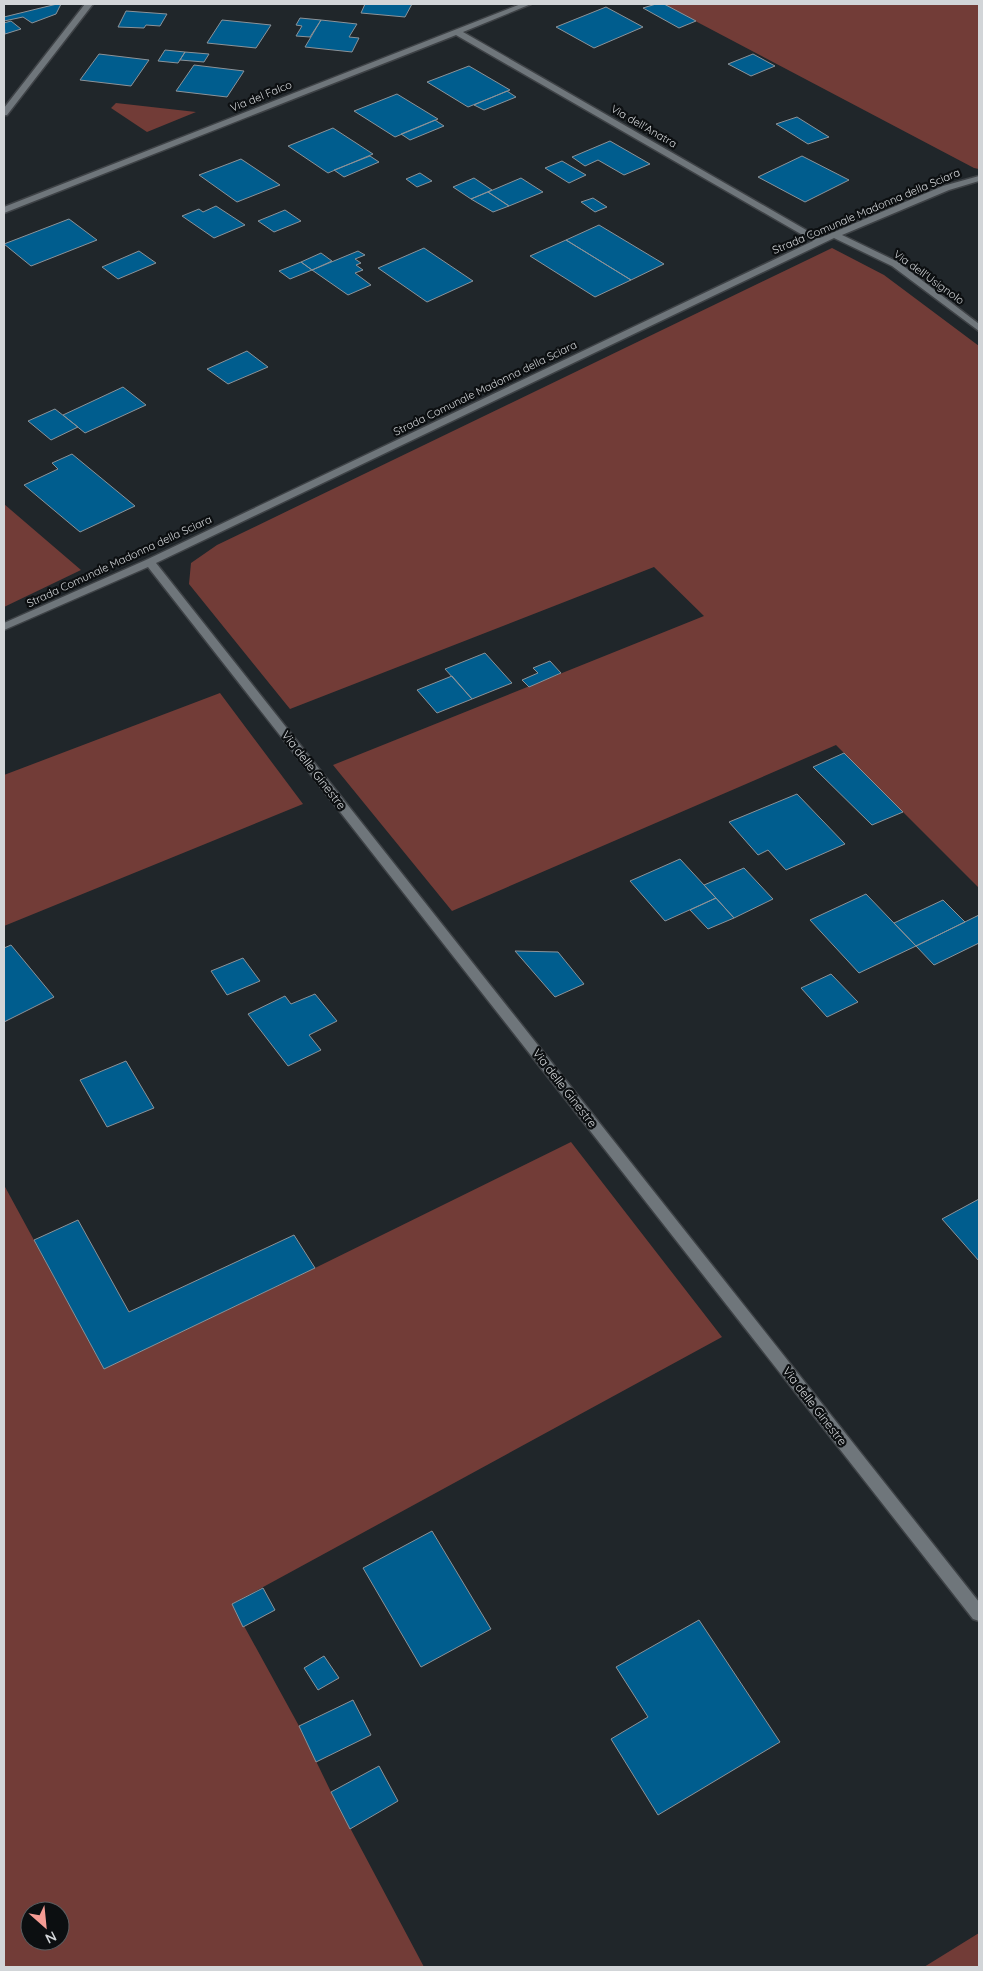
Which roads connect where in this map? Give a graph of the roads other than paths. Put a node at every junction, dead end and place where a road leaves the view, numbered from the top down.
1 (89, 4) edge
2 (527, 4) edge
3 (456, 31) junction
4 (4, 113) edge
5 (979, 178) edge
6 (4, 210) edge
7 (835, 235) junction
8 (820, 241) junction
9 (979, 328) edge
10 (150, 562) junction
11 (4, 627) edge
12 (979, 1614) edge

1 - 4 street
2 - 3 street, Via del Falco
3 - 6 street, Via del Falco
3 - 8 street, Via dell'Anatra
5 - 7 street, Strada Comunale Madonna della Sciara
7 - 8 street, Strada Comunale Madonna della Sciara
7 - 9 street, Via dell'Usignolo
8 - 10 street, Strada Comunale Madonna della Sciara
10 - 11 street, Strada Comunale Madonna della Sciara
10 - 12 street, Via delle Ginestre

